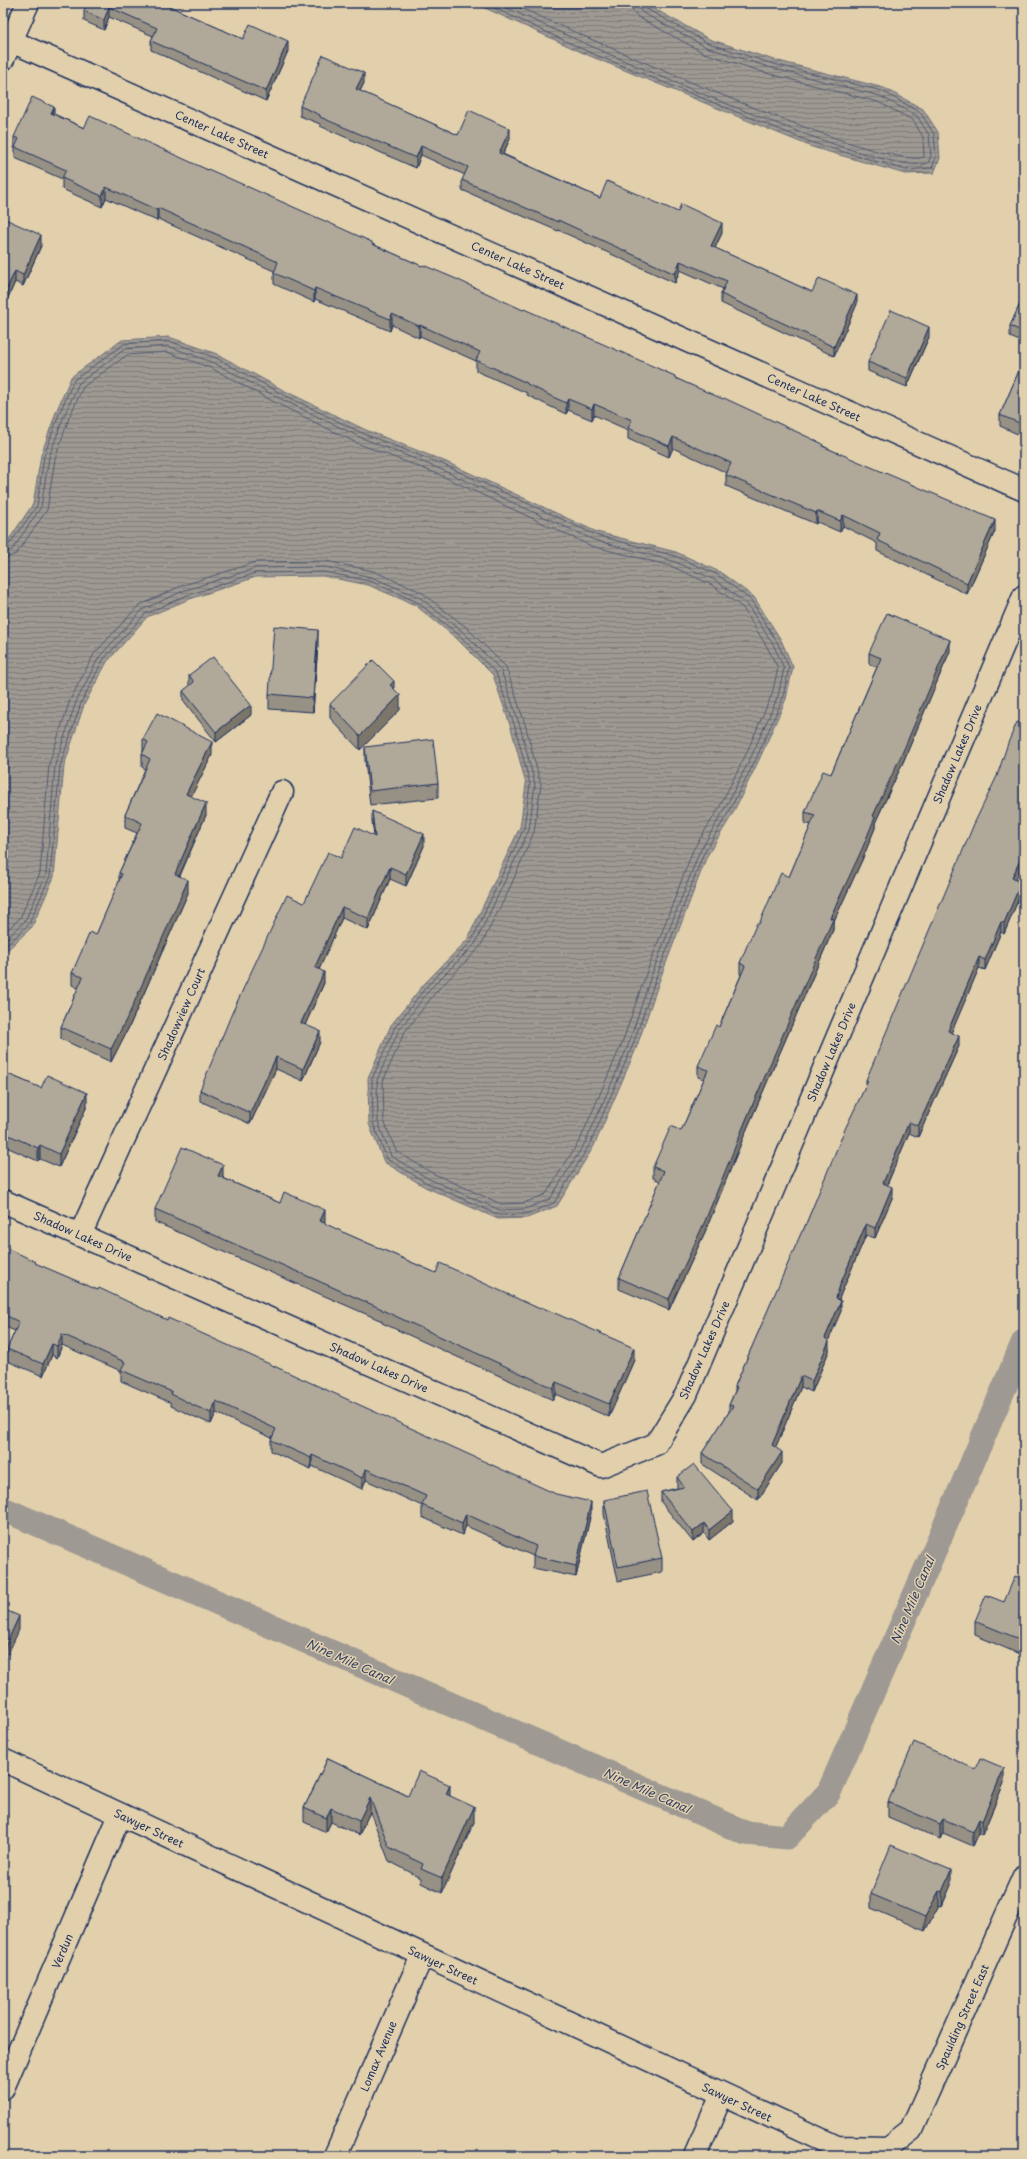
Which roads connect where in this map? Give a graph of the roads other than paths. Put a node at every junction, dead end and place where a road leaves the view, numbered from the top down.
1 (28, 3) edge
2 (7, 50) edge
3 (1024, 490) edge
4 (1024, 596) edge
5 (282, 792) dead end
6 (3, 1201) edge
7 (80, 1235) junction
8 (3, 1760) edge
9 (120, 1815) junction
10 (1024, 1876) edge
11 (422, 1956) junction
12 (3, 2088) edge
13 (722, 2094) junction
14 (888, 2148) joint
15 (335, 2156) edge
16 (695, 2156) edge

1 - 2 street
2 - 3 street, Center Lake Street
4 - 7 street, Shadow Lakes Drive
5 - 7 street, Shadowview Court
6 - 7 street, Shadow Lakes Drive
8 - 9 street, Sawyer Street
9 - 11 street, Sawyer Street
9 - 12 street, Verdun
10 - 14 street, Spaulding Street East
11 - 13 street, Sawyer Street
11 - 15 street, Lomax Avenue
13 - 14 street, Sawyer Street
13 - 16 street

